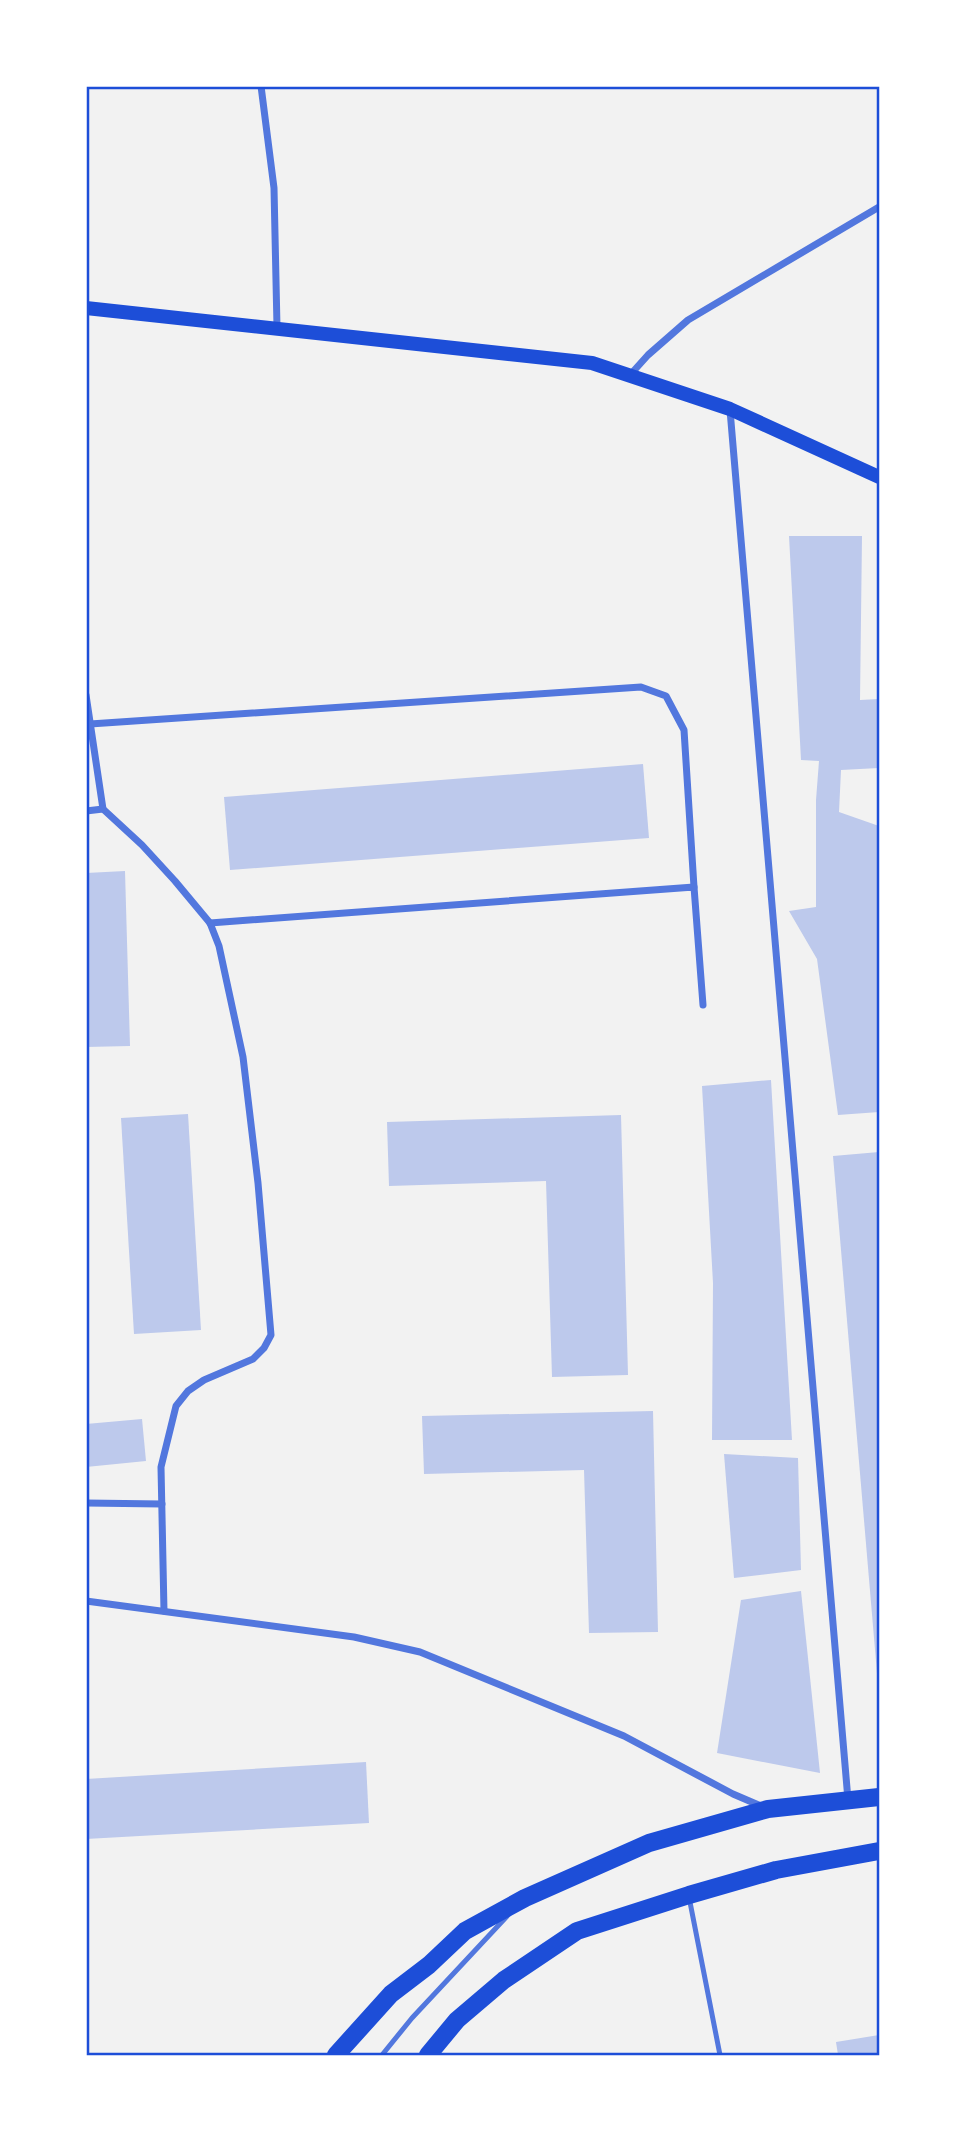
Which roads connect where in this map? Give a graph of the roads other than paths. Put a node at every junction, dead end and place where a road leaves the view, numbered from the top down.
1 (261, 86) edge
2 (879, 207) edge
3 (86, 308) edge
4 (277, 327) junction
5 (629, 375) junction
6 (730, 409) junction
7 (879, 477) edge
8 (86, 695) edge
9 (90, 724) junction
10 (103, 809) junction
11 (86, 811) edge
12 (694, 887) junction
13 (209, 923) junction
14 (703, 1005) dead end
15 (86, 1503) edge
16 (162, 1504) junction
17 (86, 1601) edge
18 (163, 1611) junction
19 (879, 1797) edge
20 (848, 1800) junction
21 (768, 1809) junction
22 (879, 1851) edge
23 (689, 1895) junction
24 (524, 1898) junction
25 (336, 2055) edge
26 (382, 2055) edge
27 (428, 2055) edge
28 (720, 2055) edge

1 - 4 street
2 - 5 street
3 - 4 main road
4 - 5 main road
5 - 6 main road
6 - 7 main road
6 - 20 street
8 - 9 street
9 - 10 street
9 - 12 street
10 - 11 street
10 - 13 street
12 - 13 street
12 - 14 street
13 - 16 street
15 - 16 street
16 - 18 street
17 - 18 street
18 - 21 street
19 - 20 main road
20 - 21 main road
21 - 24 main road
22 - 23 main road
23 - 27 main road
23 - 28 lane
24 - 25 main road
24 - 26 lane

